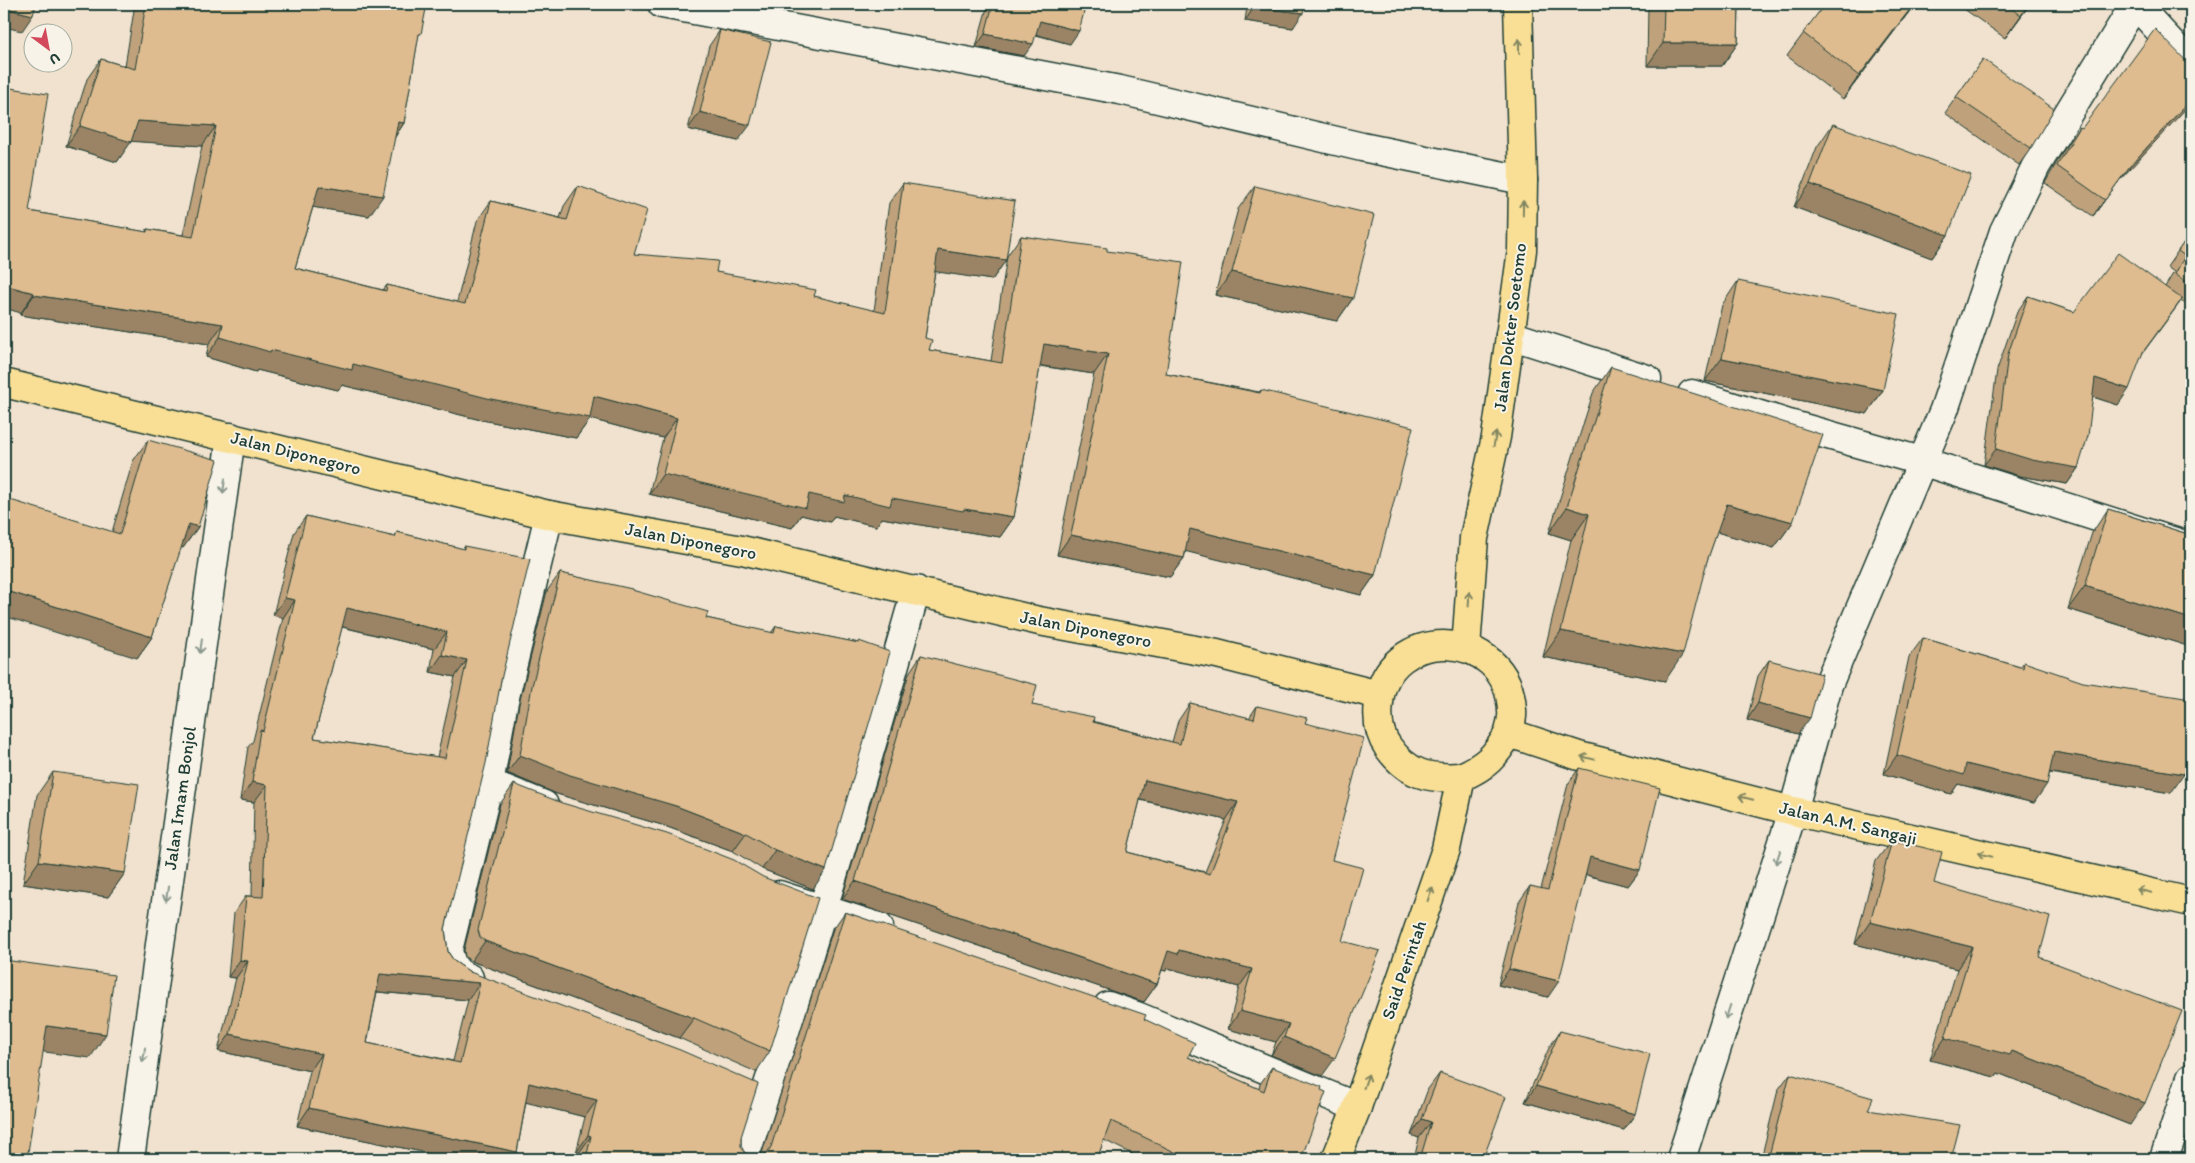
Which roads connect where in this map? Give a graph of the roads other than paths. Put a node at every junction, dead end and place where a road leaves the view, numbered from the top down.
1 (662, 4) edge
2 (1518, 4) edge
3 (2135, 4) edge
4 (2191, 64) edge
5 (1523, 180) junction
6 (1510, 335) junction
7 (4, 383) edge
8 (230, 437) junction
9 (1921, 461) junction
10 (549, 515) junction
11 (2191, 547) edge
12 (916, 590) junction
13 (1466, 648) junction
14 (1379, 695) junction
15 (1508, 733) junction
16 (1461, 777) junction
17 (489, 783) junction
18 (1793, 810) junction
19 (569, 814) edge
20 (755, 883) edge
21 (2191, 902) edge
22 (823, 909) junction
23 (904, 936) edge
24 (490, 986) edge
25 (1086, 999) edge
26 (2191, 1078) edge
27 (741, 1082) edge
28 (766, 1093) junction
29 (1357, 1107) junction
30 (2184, 1125) edge
31 (130, 1159) edge
32 (744, 1159) edge
33 (1336, 1159) edge
34 (1680, 1159) edge
35 (2164, 1159) edge

1 - 5 street
5 -> 2 main road, Jalan Dokter Soetomo
3 - 4 street
3 - 9 street
6 -> 5 main road, Jalan Dokter Soetomo
6 - 9 street
13 -> 6 main road, Jalan Dokter Soetomo
7 - 8 main road, Jalan Diponegoro
8 - 10 main road, Jalan Diponegoro
8 -> 31 street, Jalan Imam Bonjol
9 - 11 street
9 - 18 street
10 - 12 main road, Jalan Diponegoro
10 - 17 street
12 - 14 main road, Jalan Diponegoro
12 - 22 street
13 - 14 main road
13 - 15 main road
14 - 16 main road
15 - 16 main road
18 -> 15 main road, Jalan A.M. Sangaji
29 -> 16 main road, Said Perintah
17 - 19 street
17 - 24 street
21 -> 18 main road, Jalan A.M. Sangaji
18 -> 34 street
20 - 22 street
22 - 23 street
22 - 28 street
25 - 29 street
26 - 30 street
27 - 28 street
28 - 32 street
29 - 33 main road, Said Perintah
30 - 35 street

